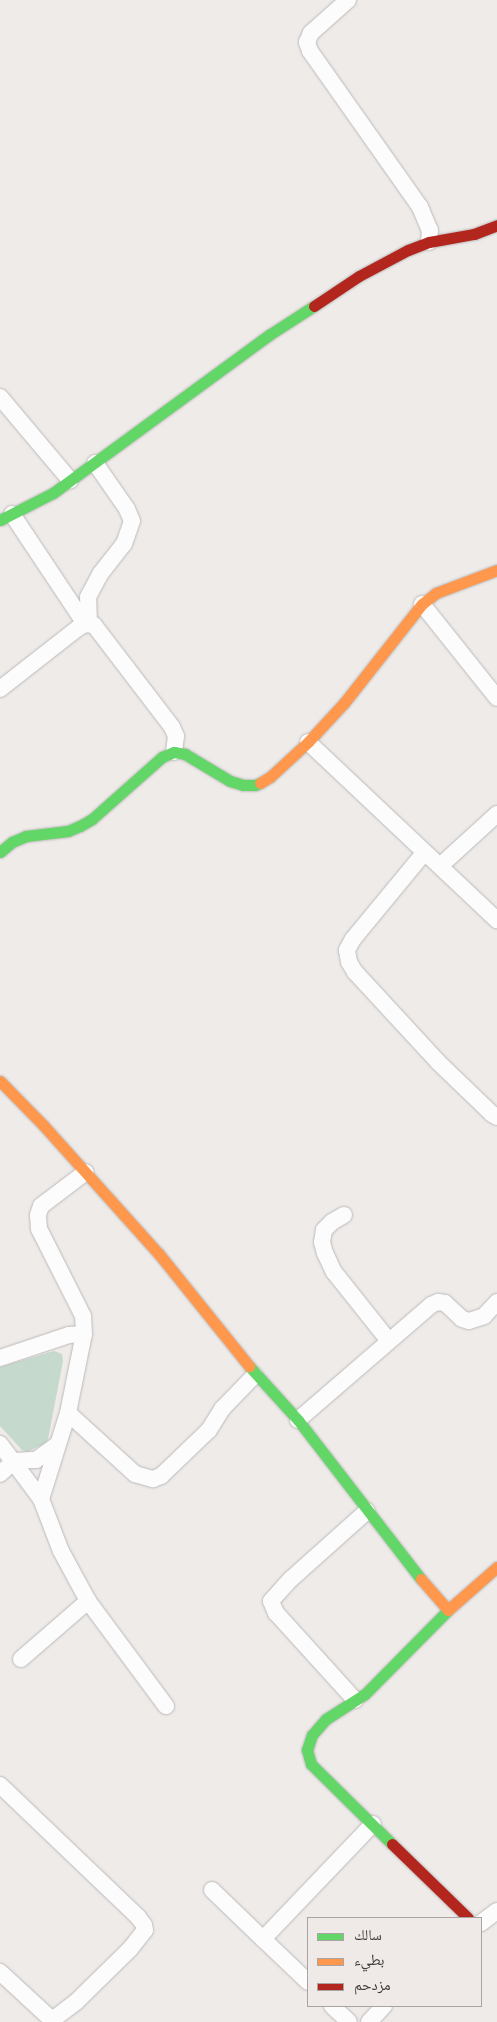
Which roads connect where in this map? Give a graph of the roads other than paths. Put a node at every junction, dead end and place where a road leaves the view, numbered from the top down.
1 (348, 0) edge
2 (497, 225) edge
3 (429, 242) junction
4 (0, 397) edge
5 (95, 463) junction
6 (70, 480) junction
7 (6, 517) edge
8 (497, 570) edge
9 (422, 604) junction
10 (87, 624) junction
11 (0, 689) edge
12 (497, 698) edge
13 (308, 742) junction
14 (174, 752) junction
15 (497, 814) edge
16 (0, 852) edge
17 (424, 852) junction
18 (440, 866) junction
19 (497, 920) edge
20 (0, 1081) edge
21 (497, 1116) edge
22 (86, 1172) junction
23 (344, 1215) dead end
24 (497, 1302) edge
25 (84, 1334) junction
26 (388, 1340) junction
27 (0, 1358) edge
28 (255, 1375) junction
29 (68, 1413) junction
30 (298, 1420) junction
31 (0, 1444) edge
32 (58, 1445) junction
33 (14, 1461) junction
34 (0, 1474) edge
35 (41, 1499) junction
36 (367, 1511) junction
37 (497, 1567) edge
38 (88, 1601) junction
39 (448, 1610) junction
40 (21, 1659) dead end
41 (355, 1700) junction
42 (166, 1706) dead end
43 (0, 1786) edge
44 (373, 1824) junction
45 (212, 1890) dead end
46 (497, 1911) edge
47 (467, 1917) edge
48 (482, 1922) edge
49 (264, 1939) junction
50 (0, 1972) edge
51 (307, 1981) edge
52 (333, 2007) edge
53 (383, 2007) edge
54 (51, 2021) edge
55 (349, 2022) edge
56 (369, 2022) edge

1 - 3 street
2 - 3 street
3 - 5 street
4 - 6 street
5 - 6 street
5 - 10 street
6 - 7 street
7 - 10 street
8 - 9 street
9 - 12 street
9 - 13 street
10 - 11 street
10 - 14 street
13 - 14 street
13 - 17 street
14 - 16 street
15 - 18 street
17 - 18 street
17 - 21 street
18 - 19 street
20 - 22 street
22 - 25 street
22 - 28 street
23 - 26 street
24 - 26 street
25 - 27 street
25 - 29 street
26 - 30 street
28 - 29 street
28 - 30 street
29 - 32 street
30 - 36 street
31 - 33 street
32 - 33 street
32 - 35 street
33 - 34 street
33 - 35 street
35 - 38 street
36 - 39 street
36 - 41 street
37 - 39 street
38 - 40 street
38 - 42 street
39 - 41 street
41 - 44 street
43 - 54 street
44 - 47 street
44 - 49 street
45 - 49 street
46 - 48 street
49 - 51 street
50 - 54 street
52 - 55 street
53 - 56 street

